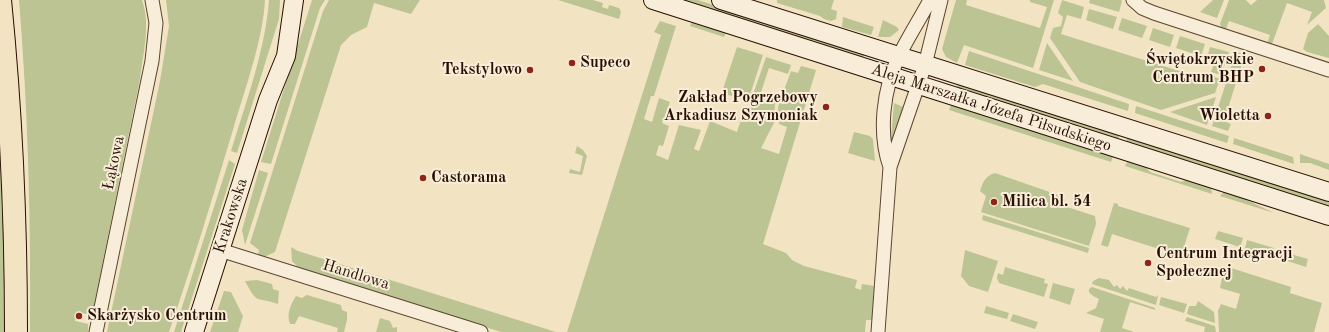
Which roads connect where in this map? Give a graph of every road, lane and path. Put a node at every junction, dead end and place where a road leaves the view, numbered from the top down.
1 (0, 0) edge
2 (152, 0) edge
3 (284, 0) edge
4 (294, 0) edge
5 (307, 0) edge
6 (653, 0) edge
7 (721, 0) edge
8 (930, 0) edge
9 (941, 0) edge
10 (1133, 0) edge
11 (286, 56) junction
12 (898, 57) junction
13 (925, 65) junction
14 (1329, 70) edge
15 (892, 76) junction
16 (918, 84) junction
17 (268, 100) junction
18 (890, 167) junction
19 (1329, 192) edge
20 (1329, 216) edge
21 (220, 250) junction
22 (16, 332) edge
23 (96, 332) edge
24 (194, 332) edge
25 (481, 332) edge
26 (878, 332) edge

1 - 22 highway
2 - 23 street, Łąkowa
3 - 17 street, Krakowska
4 - 11 street, Krakowska
5 - 11 street
6 - 15 street, Aleja Marszałka Józefa Piłsudskiego
7 - 12 street, Aleja Marszałka Józefa Piłsudskiego
8 - 12 street
9 - 13 street
10 - 14 street
11 - 17 street, Krakowska
12 - 13 street, Aleja Marszałka Józefa Piłsudskiego
12 - 15 street
13 - 16 street
13 - 19 street, Aleja Marszałka Józefa Piłsudskiego
15 - 16 street, Aleja Marszałka Józefa Piłsudskiego
15 - 18 street
16 - 18 street
16 - 20 street, Aleja Marszałka Józefa Piłsudskiego
17 - 21 street, Krakowska
18 - 26 street
21 - 24 street, Krakowska
21 - 25 street, Handlowa

